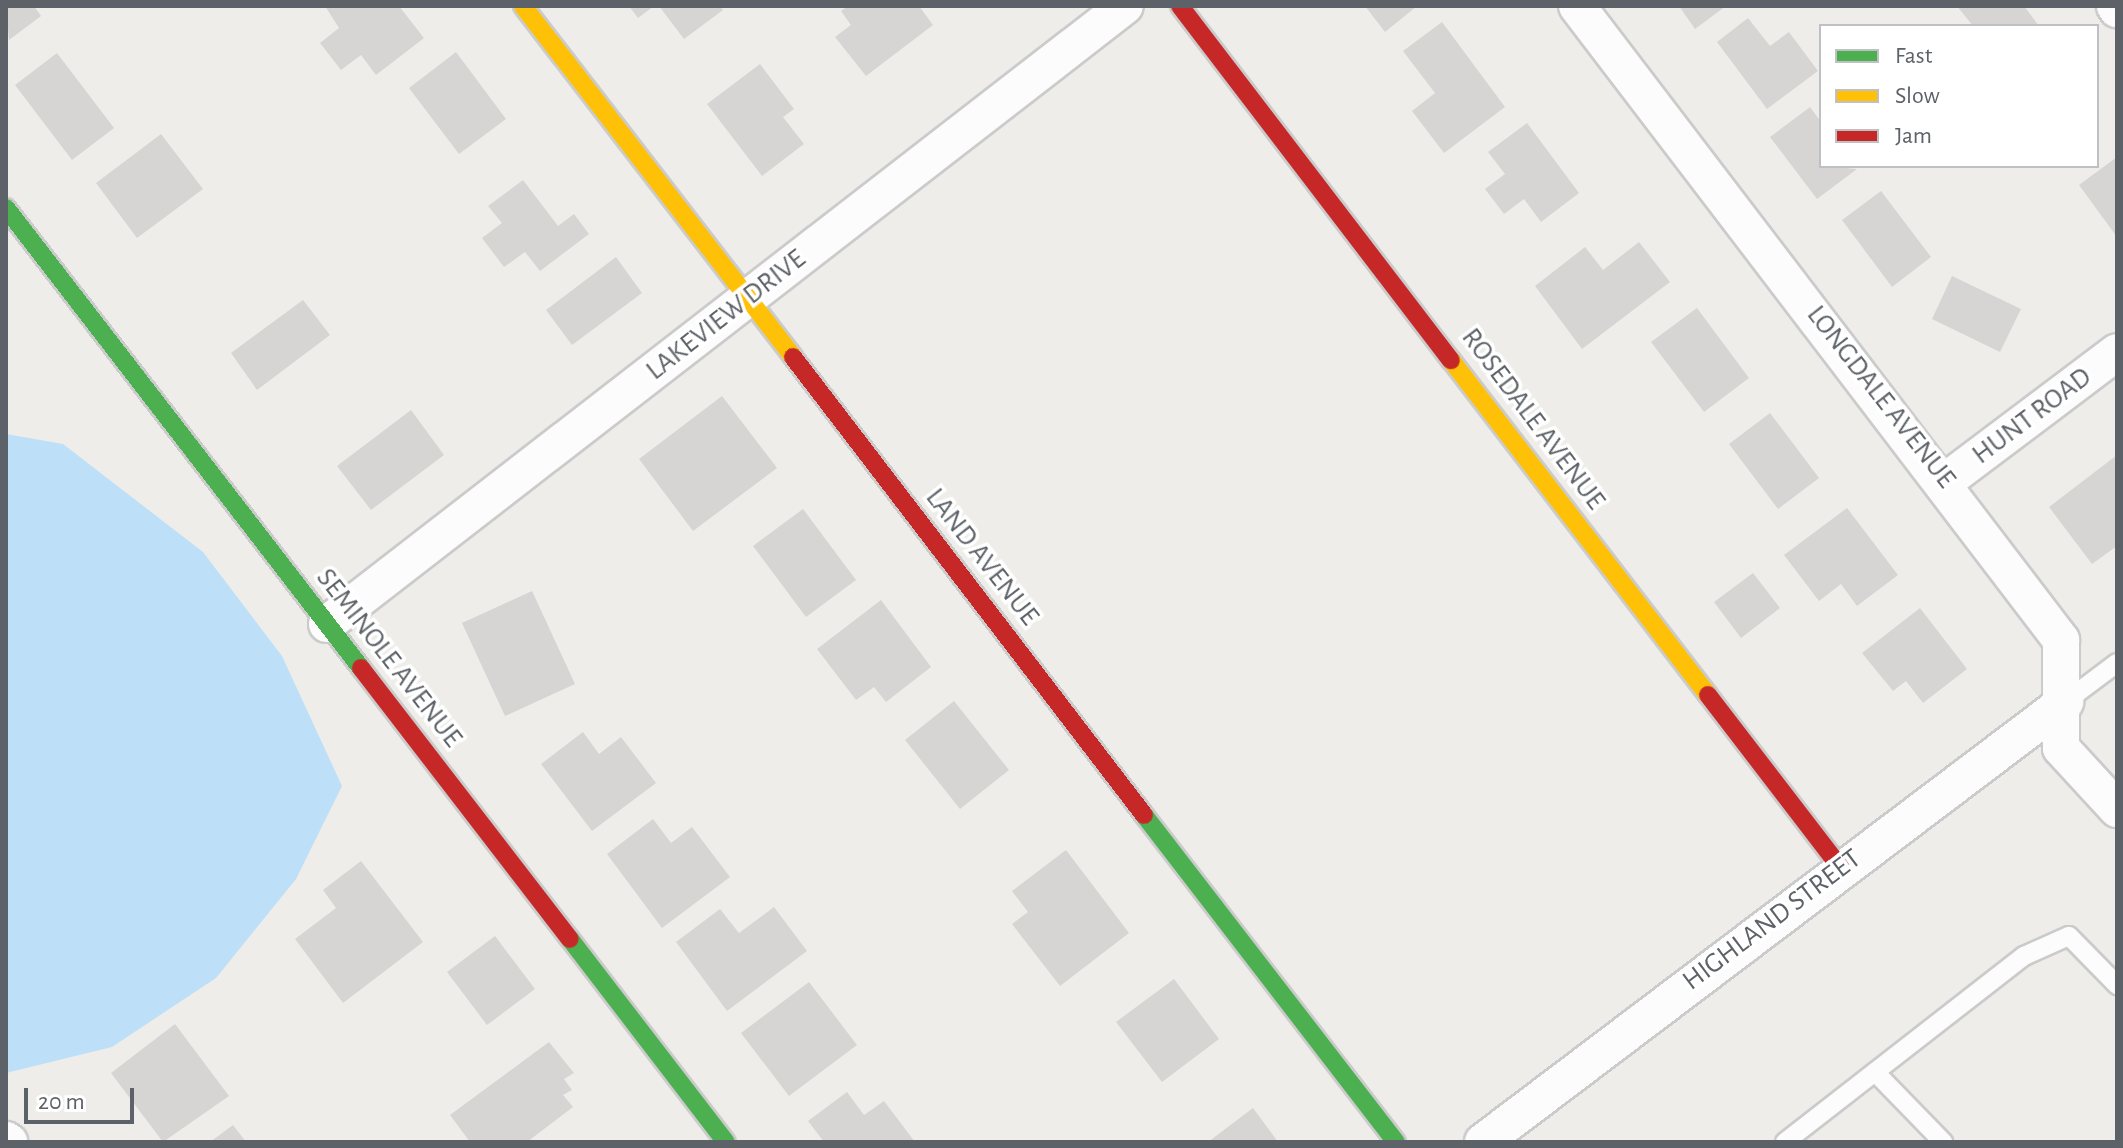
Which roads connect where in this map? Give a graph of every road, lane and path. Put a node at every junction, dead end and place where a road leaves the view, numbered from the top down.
1 (523, 6) edge
2 (1125, 6) edge
3 (1180, 6) edge
4 (1577, 6) edge
5 (6, 208) edge
6 (748, 298) junction
7 (2117, 352) edge
8 (1946, 481) junction
9 (327, 624) junction
10 (2117, 663) edge
11 (2065, 702) junction
12 (2117, 809) edge
13 (1840, 867) junction
14 (2117, 985) edge
15 (1875, 1072) junction
16 (726, 1142) edge
17 (1396, 1142) edge
18 (1483, 1142) edge
19 (1785, 1142) edge
20 (1943, 1142) edge

1 - 6 street, LAND AVENUE
2 - 6 street, LAKEVIEW DRIVE
3 - 13 street, ROSEDALE AVENUE
4 - 8 street, LONGDALE AVENUE
5 - 9 street, SEMINOLE AVENUE
6 - 9 street, LAKEVIEW DRIVE
6 - 17 street, LAND AVENUE
7 - 8 street, HUNT ROAD
8 - 11 street, LONGDALE AVENUE
9 - 16 street, SEMINOLE AVENUE
10 - 11 lane
11 - 12 street, LONGDALE AVENUE
11 - 13 street, HIGHLAND STREET
13 - 18 street, HIGHLAND STREET
14 - 15 lane
15 - 19 lane
15 - 20 lane

